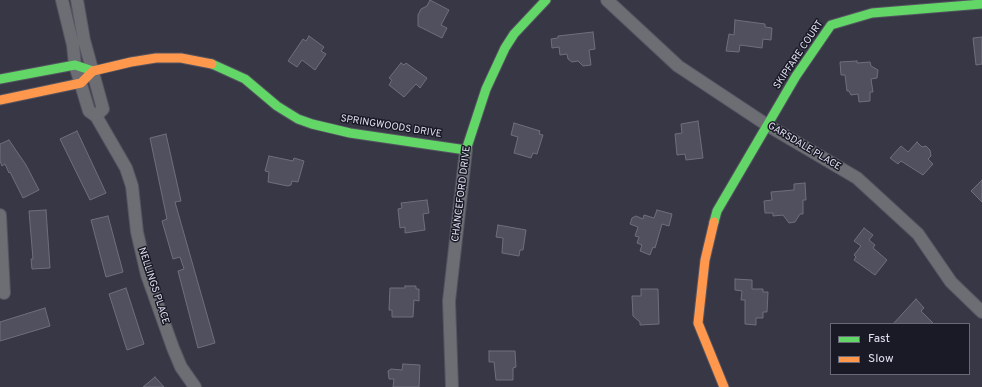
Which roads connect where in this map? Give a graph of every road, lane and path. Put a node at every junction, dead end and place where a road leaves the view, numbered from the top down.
1 (62, 0) edge
2 (76, 0) edge
3 (546, 0) edge
4 (607, 0) edge
5 (982, 4) edge
6 (74, 65) junction
7 (93, 71) junction
8 (0, 78) edge
9 (81, 83) junction
10 (0, 100) edge
11 (96, 116) junction
12 (767, 125) junction
13 (466, 150) junction
14 (0, 215) edge
15 (4, 293) dead end
16 (982, 312) edge
17 (195, 387) edge
18 (452, 387) edge
19 (724, 387) edge

1 - 6 street, NELLINGS PLACE
2 - 7 street
3 - 13 street, CHANCEFORD DRIVE
4 - 12 street, GARSDALE PLACE
5 - 12 street, SKIPFARE COURT
6 - 7 street, SPRINGWOODS DRIVE
6 - 8 street, SPRINGWOODS DRIVE
6 - 9 street, NELLINGS PLACE
7 - 9 street
7 - 11 street
7 - 13 street, SPRINGWOODS DRIVE
9 - 10 street
9 - 11 street, NELLINGS PLACE
11 - 17 street, NELLINGS PLACE
12 - 16 street, GARSDALE PLACE
12 - 19 street, SKIPFARE COURT
13 - 18 street, CHANCEFORD DRIVE
14 - 15 street

